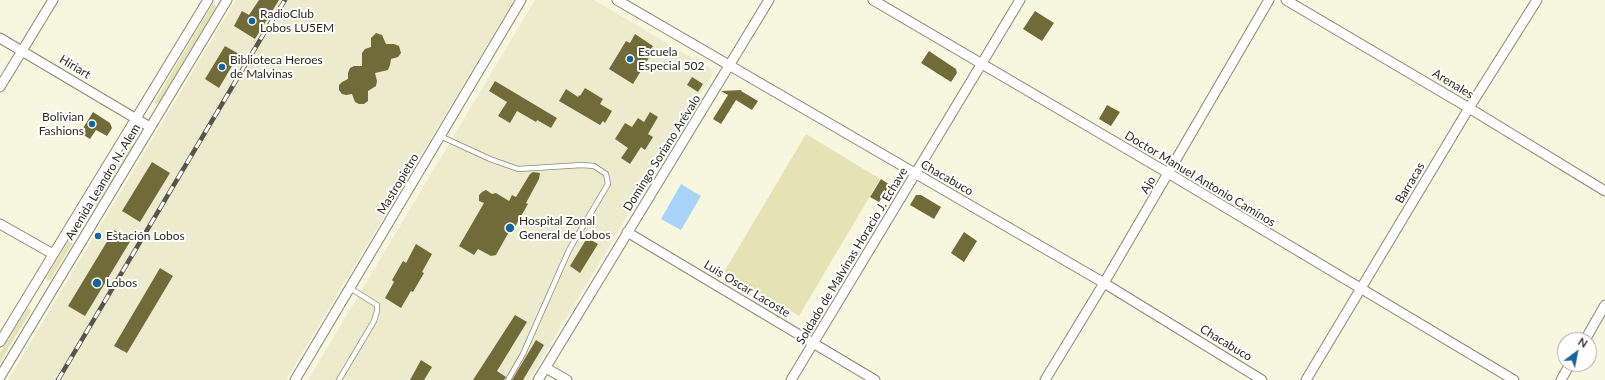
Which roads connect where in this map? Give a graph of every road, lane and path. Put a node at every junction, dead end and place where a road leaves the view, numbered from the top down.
1 (53, 0) edge
2 (208, 0) edge
3 (227, 0) edge
4 (522, 0) edge
5 (617, 0) edge
6 (769, 0) edge
7 (872, 0) edge
8 (1020, 0) edge
9 (1269, 0) edge
10 (1286, 0) edge
11 (1537, 0) edge
12 (0, 38) edge
13 (22, 50) junction
14 (980, 64) junction
15 (730, 65) junction
16 (0, 87) edge
17 (1469, 108) junction
18 (137, 118) junction
19 (150, 127) junction
20 (440, 136) junction
21 (915, 173) junction
22 (1168, 173) junction
23 (1605, 191) edge
24 (74, 220) junction
25 (0, 224) edge
26 (89, 229) junction
27 (627, 232) junction
28 (54, 254) junction
29 (1104, 283) junction
30 (350, 288) junction
31 (1360, 288) junction
32 (31, 291) junction
33 (46, 300) junction
34 (1605, 305) edge
35 (1589, 332) edge
36 (0, 342) edge
37 (813, 343) junction
38 (546, 368) junction
39 (0, 377) edge
40 (295, 380) edge
41 (339, 380) edge
42 (508, 380) edge
43 (538, 380) edge
44 (567, 380) edge
45 (791, 380) edge
46 (874, 380) edge
47 (1045, 380) edge
48 (1262, 380) edge
49 (1306, 380) edge
50 (1514, 380) edge

1 - 13 street
2 - 18 street, Avenida Leandro N. Alem
3 - 19 street, Avenida Leandro N. Alem
4 - 20 street, Mastropietro
5 - 15 street, Chacabuco
6 - 15 street, Domingo Soriano Arévalo
7 - 14 street, Doctor Manuel Antonio Caminos
8 - 14 street, Soldado de Malvinas Horacio J. Echave
9 - 22 street, Ajo
10 - 17 street, Arenales
11 - 17 street, Barracas
12 - 13 street, Hiriart
13 - 16 street
13 - 18 street, Hiriart
14 - 21 street, Soldado de Malvinas Horacio J. Echave
14 - 22 street, Doctor Manuel Antonio Caminos
15 - 21 street, Chacabuco
15 - 27 street, Domingo Soriano Arévalo
17 - 23 street, Arenales
17 - 31 street, Barracas
18 - 19 street, Hiriart
18 - 24 street, Avenida Leandro N. Alem
19 - 26 street, Avenida Leandro N. Alem
20 - 30 street, Mastropietro
20 - 42 lane
21 - 29 street, Chacabuco
21 - 37 street, Soldado de Malvinas Horacio J. Echave
22 - 29 street, Ajo
22 - 31 street, Doctor Manuel Antonio Caminos
24 - 26 street
24 - 28 street, Avenida Leandro N. Alem
25 - 28 street
26 - 33 street, Avenida Leandro N. Alem
27 - 37 street, Luis Oscar Lacoste
27 - 38 street, Domingo Soriano Arévalo
28 - 32 street, Avenida Leandro N. Alem
29 - 47 street, Ajo
29 - 48 street, Chacabuco
30 - 40 street, Mastropietro
30 - 41 lane
31 - 49 street, Barracas
31 - 50 street, Doctor Manuel Antonio Caminos
32 - 33 street
32 - 36 street, Avenida Leandro N. Alem
33 - 39 street, Avenida Leandro N. Alem
34 - 35 street
37 - 45 street, Soldado de Malvinas Horacio J. Echave
37 - 46 street, Luis Oscar Lacoste
38 - 43 street, Domingo Soriano Arévalo
38 - 44 street

